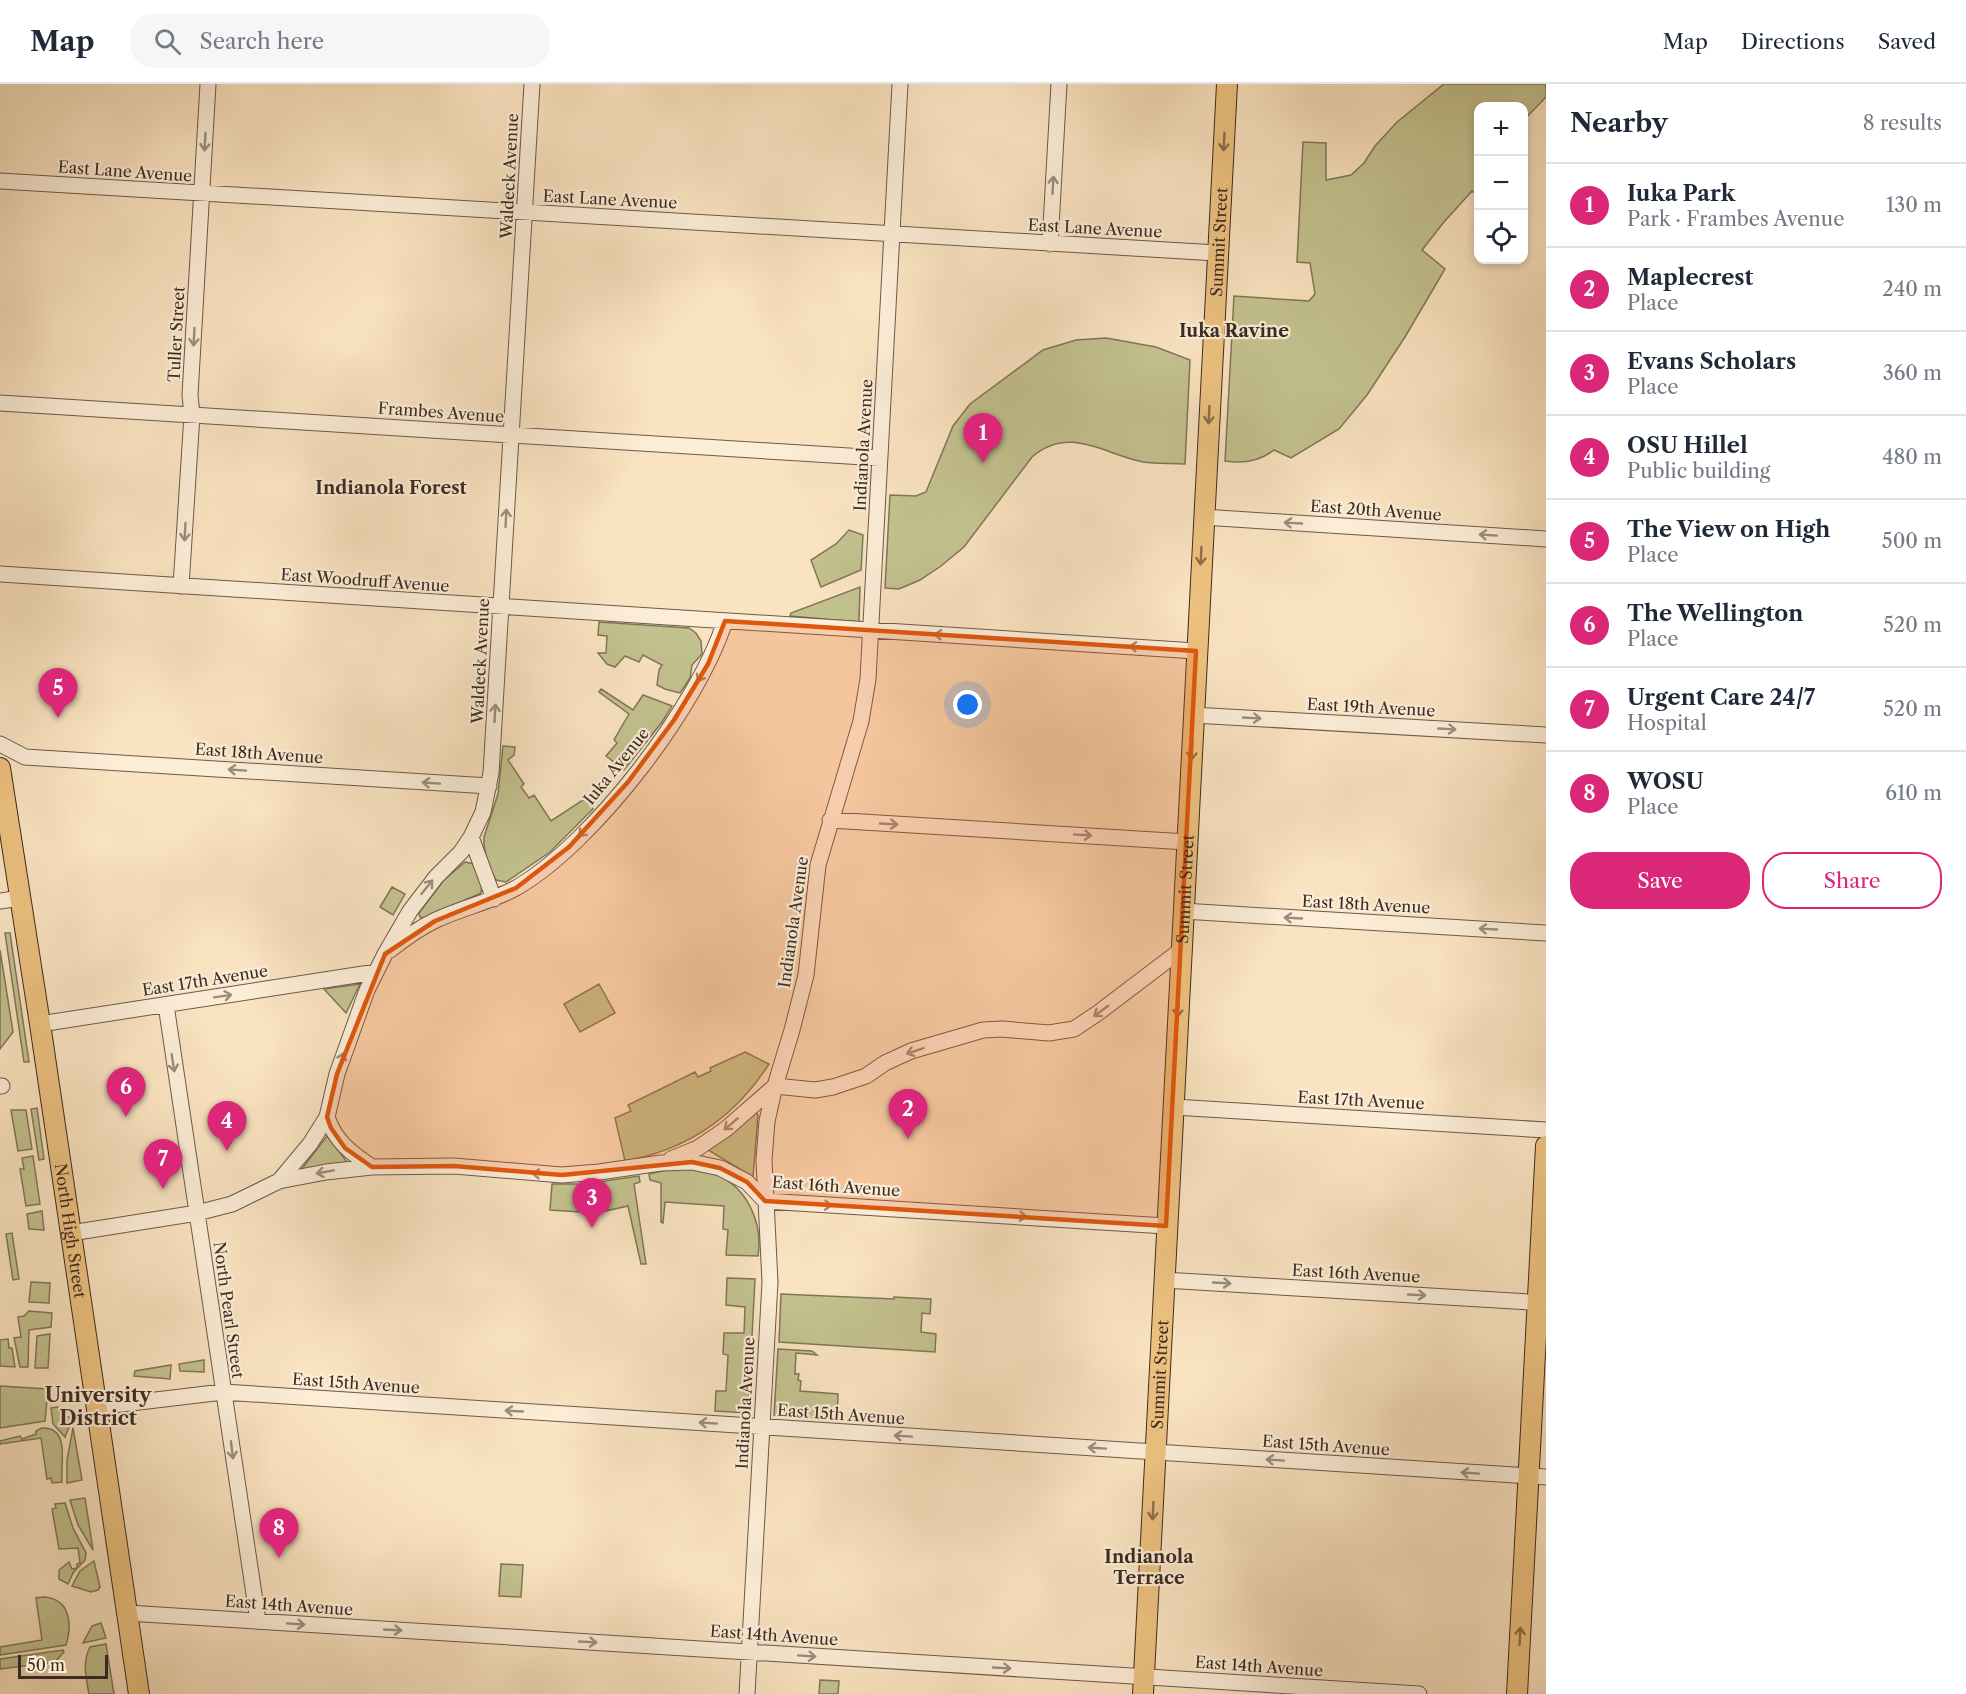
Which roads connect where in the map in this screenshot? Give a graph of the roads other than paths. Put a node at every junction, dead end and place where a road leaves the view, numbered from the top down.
1 (208, 84) edge
2 (532, 84) edge
3 (900, 84) edge
4 (1059, 84) edge
5 (1227, 84) edge
6 (0, 181) edge
7 (202, 194) junction
8 (526, 213) junction
9 (891, 235) junction
10 (1050, 244) junction
11 (1217, 253) junction
12 (0, 403) edge
13 (192, 415) junction
14 (512, 435) junction
15 (880, 458) junction
16 (1203, 517) junction
17 (1546, 539) edge
18 (0, 574) edge
19 (182, 586) junction
20 (501, 606) junction
21 (725, 621) junction
22 (871, 630) junction
23 (1196, 651) junction
24 (1193, 715) junction
25 (1546, 735) edge
26 (0, 744) edge
27 (25, 757) junction
28 (1, 773) edge
29 (489, 786) junction
30 (830, 820) junction
31 (471, 837) junction
32 (1187, 842) junction
33 (20, 898) junction
34 (494, 899) junction
35 (0, 901) edge
36 (1183, 911) junction
37 (1546, 933) edge
38 (1181, 950) junction
39 (385, 954) junction
40 (376, 972) junction
41 (166, 1005) junction
42 (40, 1024) junction
43 (775, 1086) junction
44 (1174, 1107) junction
45 (327, 1118) junction
46 (1546, 1130) edge
47 (1546, 1146) edge
48 (661, 1162) junction
49 (372, 1167) junction
50 (279, 1181) junction
51 (765, 1201) junction
52 (197, 1213) junction
53 (1167, 1226) junction
54 (71, 1233) junction
55 (1164, 1280) junction
56 (1542, 1302) edge
57 (223, 1392) junction
58 (98, 1407) junction
59 (761, 1427) junction
60 (1156, 1452) junction
61 (1537, 1477) edge
62 (127, 1613) junction
63 (258, 1621) junction
64 (749, 1652) junction
65 (1143, 1685) edge
66 (139, 1694) edge
67 (747, 1694) edge
68 (1419, 1694) edge
69 (1517, 1694) edge

1 -> 7 street, Tuller Street
2 - 8 street, Waldeck Avenue
3 - 9 street, Indianola Avenue
10 -> 4 street
5 -> 11 main road, Summit Street
6 - 7 street, East Lane Avenue
7 - 8 street, East Lane Avenue
7 -> 13 street, Tuller Street
8 - 9 street, East Lane Avenue
8 - 14 street, Waldeck Avenue
9 - 10 street, East Lane Avenue
9 - 15 street, Indianola Avenue
10 - 11 street, East Lane Avenue
11 -> 16 main road, Summit Street
12 - 13 street, Frambes Avenue
13 - 14 street, Frambes Avenue
13 -> 19 street, Tuller Street
14 - 15 street, Frambes Avenue
20 -> 14 street, Waldeck Avenue
15 - 22 street, Indianola Avenue
17 -> 16 street, East 20th Avenue
16 -> 23 main road, Summit Street
18 - 19 street, East Woodruff Avenue
19 - 20 street, East Woodruff Avenue
20 - 21 street, East Woodruff Avenue
29 -> 20 street, Waldeck Avenue
21 - 22 street, East Woodruff Avenue
21 -> 34 street, Iuka Avenue
23 -> 22 street
22 - 30 street, Indianola Avenue
23 - 24 main road, Summit Street
24 -> 25 street, East 19th Avenue
24 -> 32 main road, Summit Street
26 - 27 street, East 18th Avenue
27 - 28 street
29 -> 27 street, East 18th Avenue
28 - 33 main road, North High Street
29 - 31 street, Waldeck Avenue
30 -> 32 street
30 - 43 street, Indianola Avenue
31 - 34 street
39 -> 31 street, Waldeck Avenue
32 - 36 main road, Summit Street
33 - 35 street
33 - 42 main road, North High Street
34 - 39 street, Iuka Avenue
37 -> 36 street, East 18th Avenue
36 - 38 main road, Summit Street
38 -> 43 street
38 -> 44 main road, Summit Street
39 - 40 street, Waldeck Avenue
41 -> 40 street, East 17th Avenue
45 -> 40 street, Waldeck Avenue
41 - 42 street, East 17th Avenue
41 -> 52 street, North Pearl Street
42 - 54 main road, North High Street
43 -> 48 street
43 - 51 street, Indianola Avenue
44 - 46 street, East 17th Avenue
44 - 53 main road, Summit Street
45 - 49 street
45 - 50 street, Waldeck Avenue
47 - 56 main road
48 -> 49 street, East 16th Avenue
48 - 51 street, East 16th Avenue
49 -> 50 street, East 16th Avenue
50 - 52 street, East 16th Avenue
51 -> 53 street, East 16th Avenue
51 - 59 street, Indianola Avenue
52 - 54 street, East 16th Avenue
52 - 57 street, North Pearl Street
53 - 55 main road, Summit Street
54 - 58 main road, North High Street
55 -> 56 street, East 16th Avenue
55 - 60 main road, Summit Street
56 - 61 main road
57 - 58 street, East 15th Avenue
59 -> 57 street, East 15th Avenue
57 -> 63 street, North Pearl Street
58 - 62 main road, North High Street
60 -> 59 street, East 15th Avenue
59 - 64 street, Indianola Avenue
61 -> 60 street, East 15th Avenue
60 -> 65 main road, Summit Street
69 -> 61 main road
62 - 63 street, East 14th Avenue
62 - 66 main road, North High Street
63 -> 64 street, East 14th Avenue
64 -> 65 street, East 14th Avenue
64 - 67 street, Indianola Avenue
65 - 68 street, East 14th Avenue

